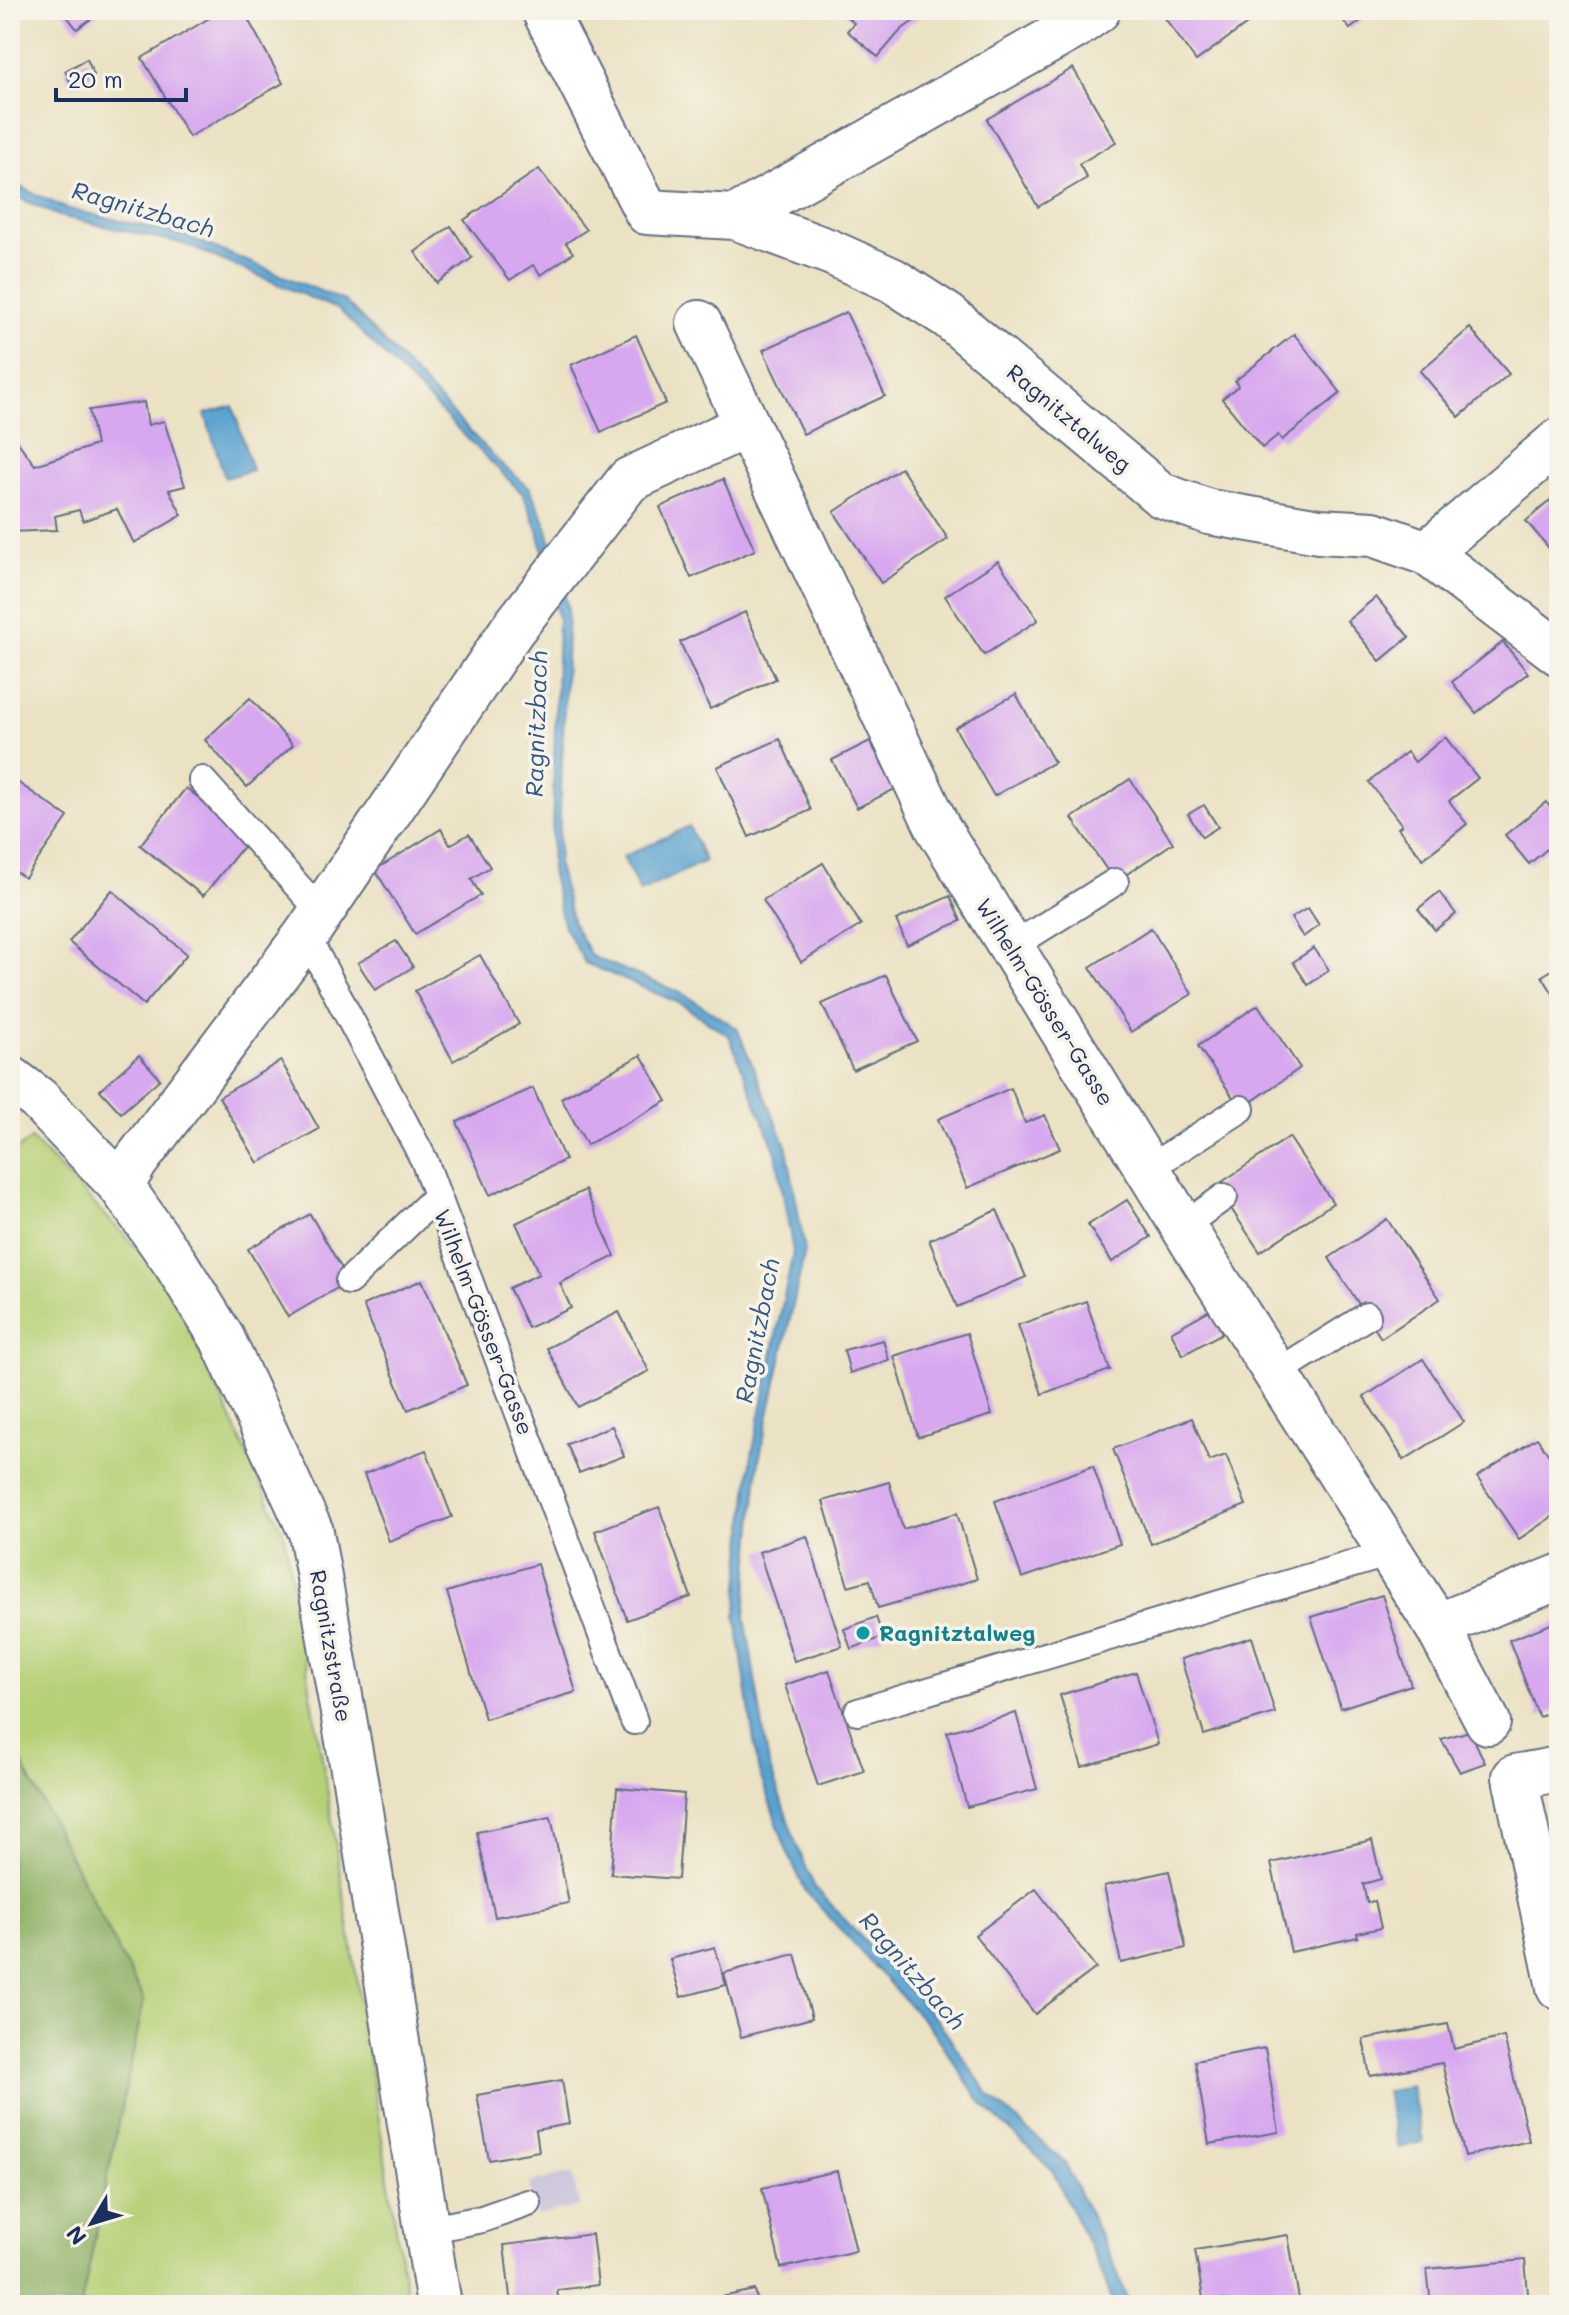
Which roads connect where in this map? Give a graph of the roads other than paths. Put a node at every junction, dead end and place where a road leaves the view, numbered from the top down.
1 (544, 10) edge
2 (1098, 10) edge
3 (735, 217) junction
4 (699, 323) dead end
5 (747, 425) junction
6 (1559, 441) edge
7 (1427, 553) junction
8 (1559, 653) edge
9 (202, 780) dead end
10 (1115, 882) dead end
11 (314, 924) junction
12 (1011, 947) junction
13 (10, 1078) edge
14 (1241, 1109) dead end
15 (1148, 1169) junction
16 (121, 1186) junction
17 (437, 1196) junction
18 (1224, 1197) dead end
19 (1183, 1226) junction
20 (349, 1281) dead end
21 (1367, 1316) dead end
22 (1276, 1373) junction
23 (1390, 1553) junction
24 (1559, 1577) edge
25 (1437, 1626) junction
26 (858, 1712) dead end
27 (634, 1721) dead end
28 (1488, 1722) dead end
29 (1559, 1769) edge
30 (1559, 1987) edge
31 (528, 2203) dead end
32 (426, 2230) junction
33 (439, 2305) edge

1 - 3 street, Ragnitztalweg
2 - 3 street
3 - 7 street, Ragnitztalweg
4 - 5 street, Wilhelm-Gösser-Gasse
5 - 11 street
5 - 12 street, Wilhelm-Gösser-Gasse
6 - 7 street
7 - 8 street, Ragnitztalweg
9 - 11 lane, Wilhelm-Gösser-Gasse
10 - 12 lane
11 - 16 street
11 - 17 lane, Wilhelm-Gösser-Gasse
12 - 15 street, Wilhelm-Gösser-Gasse
13 - 16 street, Ragnitzstraße
14 - 15 lane
15 - 19 street, Wilhelm-Gösser-Gasse
16 - 32 street, Ragnitzstraße
17 - 20 lane
17 - 27 lane, Wilhelm-Gösser-Gasse
18 - 19 lane
19 - 22 street, Wilhelm-Gösser-Gasse
21 - 22 lane
22 - 23 street, Wilhelm-Gösser-Gasse
23 - 25 street, Wilhelm-Gösser-Gasse
23 - 26 lane
24 - 25 street
25 - 28 street, Wilhelm-Gösser-Gasse
29 - 30 street
31 - 32 lane
32 - 33 street, Ragnitzstraße

